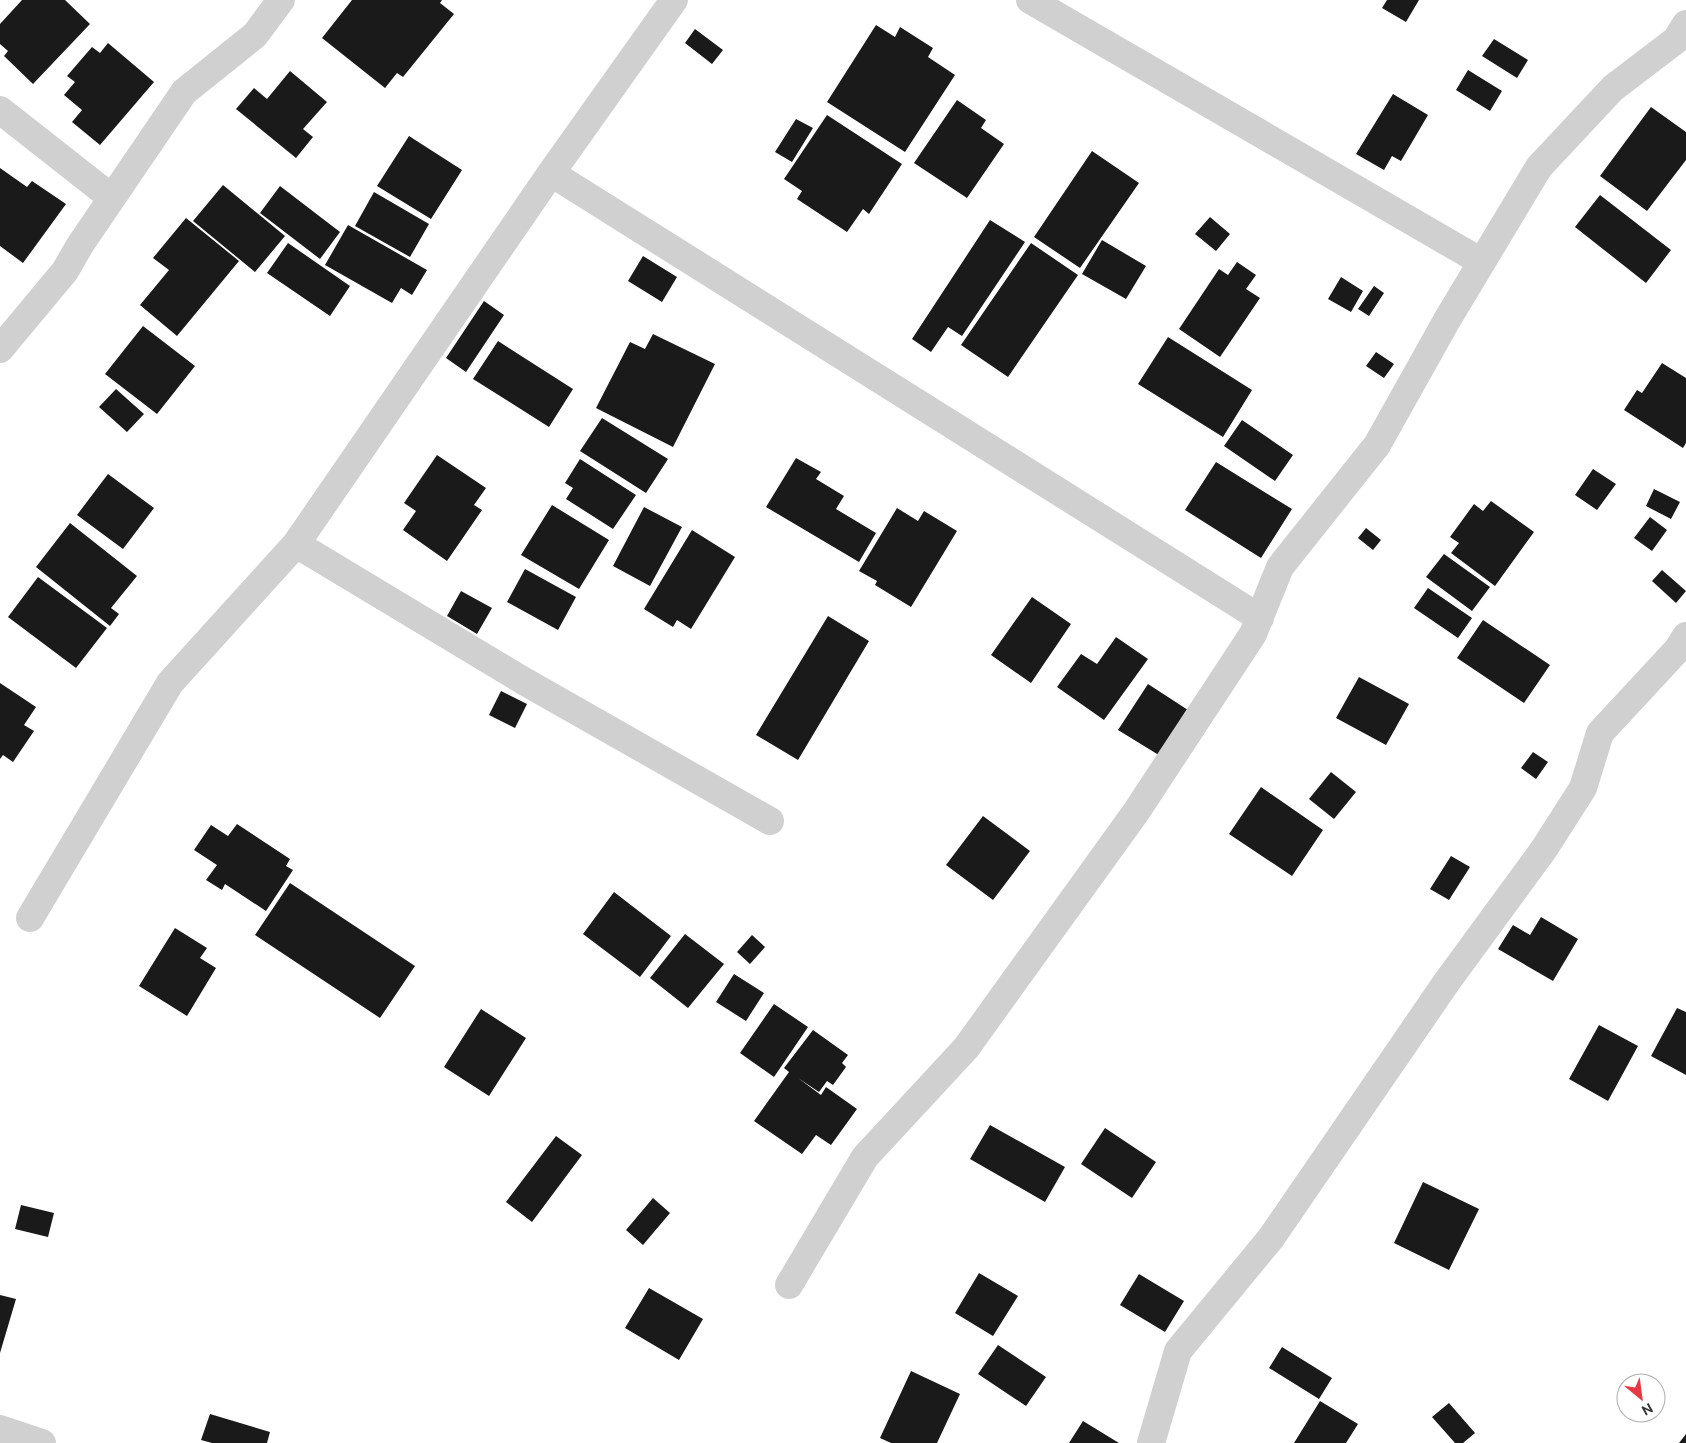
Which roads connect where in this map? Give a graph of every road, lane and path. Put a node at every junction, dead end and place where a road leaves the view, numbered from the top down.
1 (281, 0) edge
2 (674, 0) edge
3 (1030, 0) edge
4 (1686, 24) edge
5 (0, 110) edge
6 (551, 173) junction
7 (112, 198) junction
8 (1482, 262) junction
9 (0, 349) edge
10 (296, 544) junction
11 (1260, 618) junction
12 (1686, 636) edge
13 (770, 821) dead end
14 (30, 918) dead end
15 (789, 1285) dead end
16 (0, 1429) edge
17 (42, 1443) edge
18 (1151, 1443) edge

1 - 7 street
2 - 6 street
3 - 8 street
4 - 8 street
5 - 7 street
6 - 10 street
6 - 11 street
7 - 9 street
8 - 11 street
10 - 13 street
10 - 14 street
11 - 15 street
12 - 18 street
16 - 17 street

